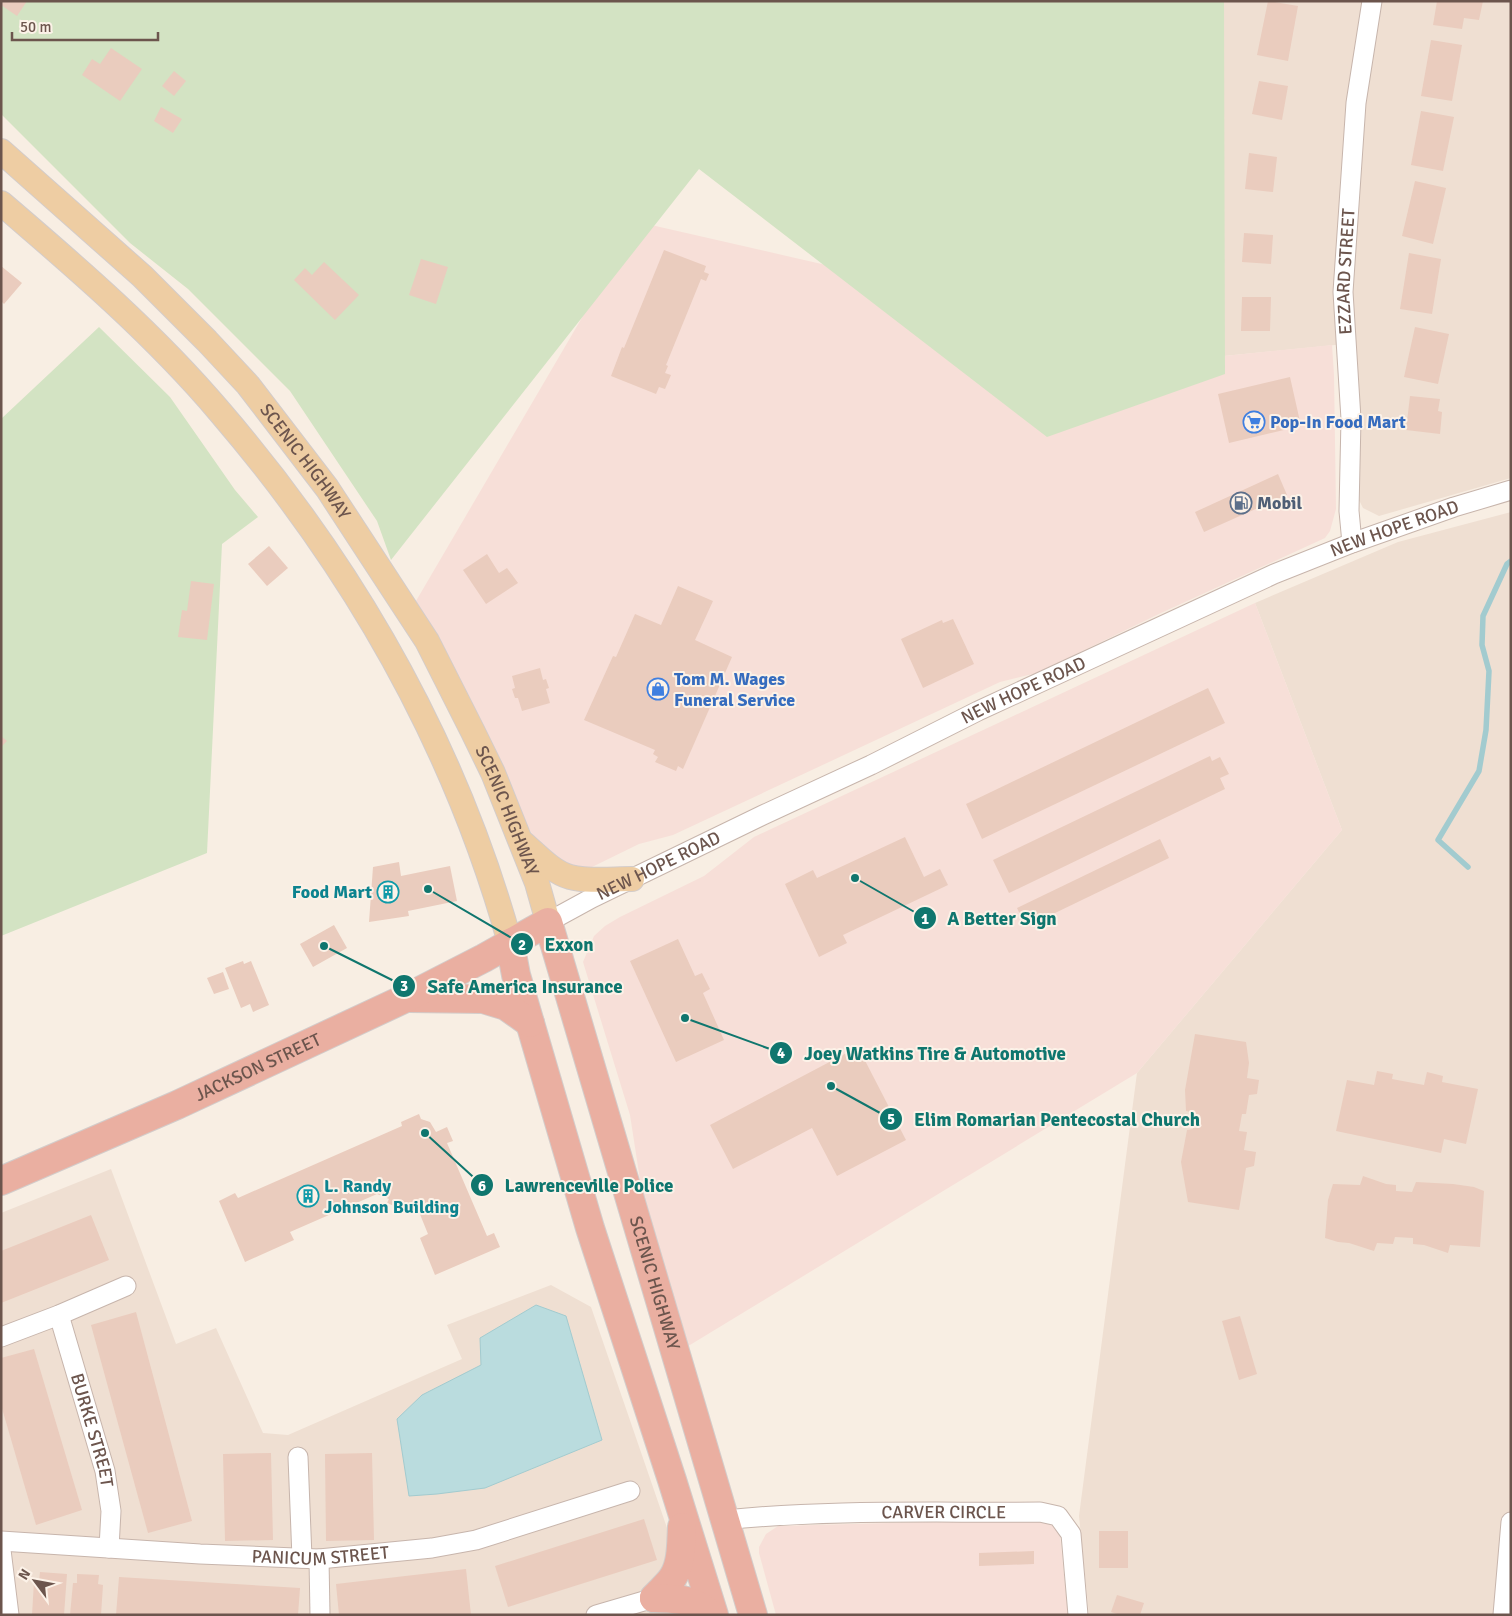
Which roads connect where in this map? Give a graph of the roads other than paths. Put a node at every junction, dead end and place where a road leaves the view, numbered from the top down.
1 (1372, 1) edge
2 (1, 150) edge
3 (1, 203) edge
4 (1511, 490) edge
5 (1352, 543) junction
6 (519, 840) junction
7 (632, 879) junction
8 (548, 922) junction
9 (510, 943) junction
10 (406, 998) junction
11 (530, 1023) junction
12 (1, 1181) edge
13 (126, 1286) dead end
14 (59, 1315) junction
15 (1, 1337) edge
16 (298, 1457) dead end
17 (630, 1491) dead end
18 (683, 1516) junction
19 (725, 1520) junction
20 (1510, 1529) edge
21 (1, 1541) edge
22 (109, 1548) junction
23 (1, 1550) edge
24 (310, 1559) junction
25 (654, 1598) junction
26 (9, 1615) edge
27 (320, 1615) edge
28 (596, 1615) edge
29 (713, 1615) edge
30 (753, 1615) edge
31 (1078, 1615) edge
32 (1503, 1615) edge

1 - 5 street, EZZARD STREET
2 - 6 main road, SCENIC HIGHWAY
3 - 9 main road, SCENIC HIGHWAY
4 - 5 street, NEW HOPE ROAD
5 - 7 street, NEW HOPE ROAD
6 - 7 main road
6 - 8 main road, SCENIC HIGHWAY
7 - 8 street, NEW HOPE ROAD
8 - 9 highway, JACKSON STREET
8 - 19 highway, SCENIC HIGHWAY
9 - 10 highway, JACKSON STREET
9 - 11 highway, SCENIC HIGHWAY
10 - 11 highway
10 - 12 highway, JACKSON STREET
11 - 18 highway, SCENIC HIGHWAY
13 - 14 street
14 - 15 street
14 - 22 street, BURKE STREET
16 - 24 street
17 - 24 street, PANICUM STREET
18 - 25 highway
18 - 29 highway, SCENIC HIGHWAY
19 - 30 highway, SCENIC HIGHWAY
19 - 31 street, CARVER CIRCLE
20 - 32 street
21 - 22 street, PANICUM STREET
22 - 24 street, PANICUM STREET
23 - 26 street
24 - 27 street
25 - 28 street
25 - 29 highway

